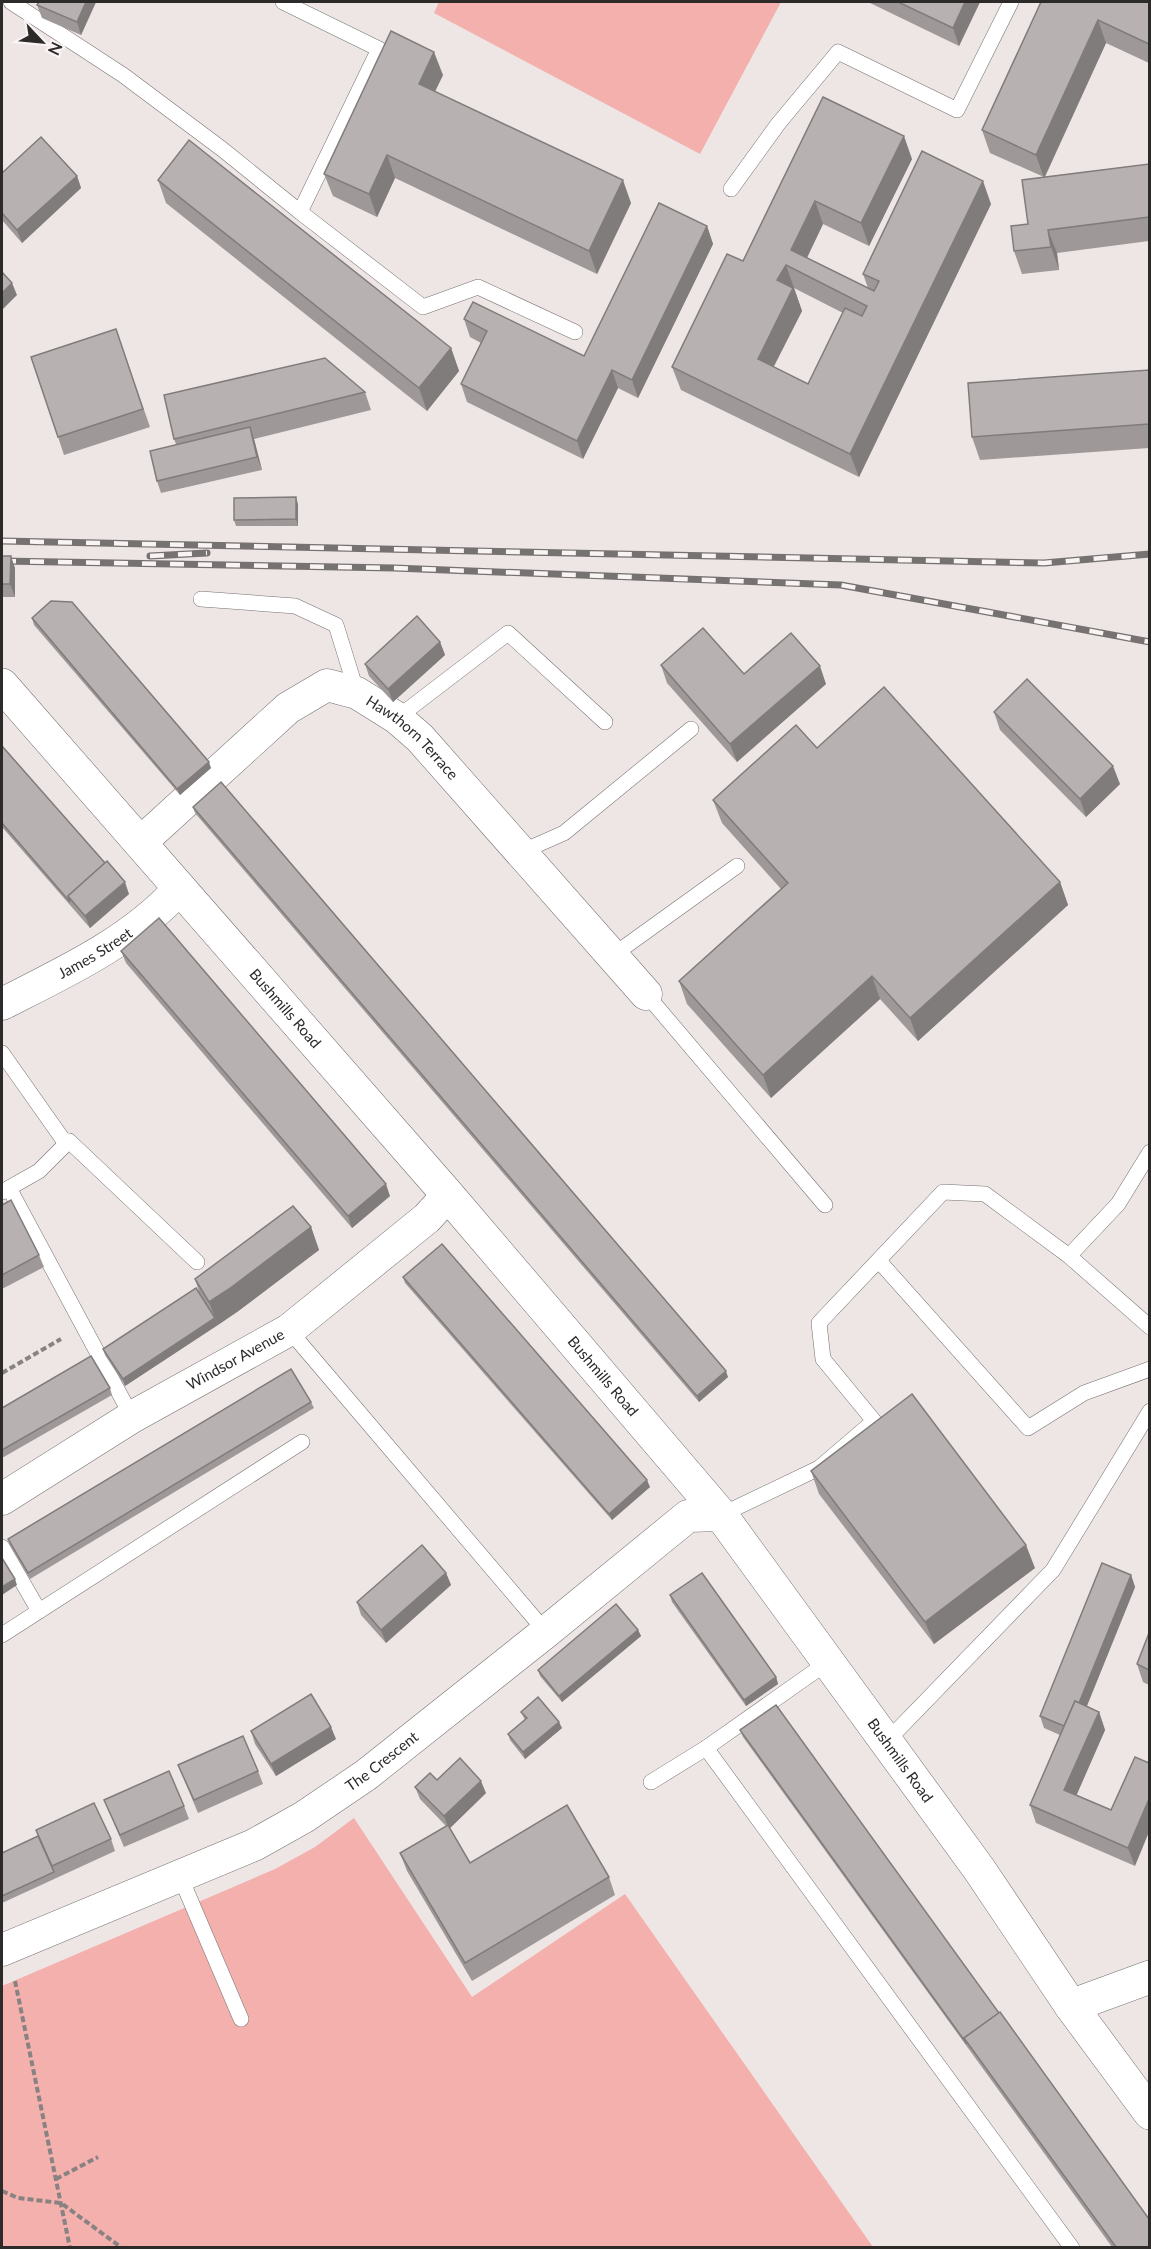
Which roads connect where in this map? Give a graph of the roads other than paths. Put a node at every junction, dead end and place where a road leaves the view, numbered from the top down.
1 (11, 2) edge
2 (283, 2) edge
3 (1011, 2) edge
4 (731, 189) dead end
5 (300, 212) junction
6 (575, 332) dead end
7 (201, 599) dead end
8 (2, 685) edge
9 (357, 693) junction
10 (397, 718) junction
11 (604, 722) dead end
12 (692, 729) dead end
13 (140, 843) junction
14 (521, 852) junction
15 (737, 866) dead end
16 (180, 888) junction
17 (612, 956) junction
18 (646, 994) joint
19 (2, 1004) edge
20 (2, 1053) edge
21 (69, 1141) junction
22 (1149, 1152) edge
23 (5, 1190) edge
24 (448, 1195) junction
25 (825, 1205) dead end
26 (1070, 1256) junction
27 (879, 1261) junction
28 (197, 1262) dead end
29 (1149, 1328) edge
30 (289, 1330) junction
31 (1149, 1369) edge
32 (1149, 1411) edge
33 (132, 1417) junction
34 (302, 1442) dead end
35 (2, 1499) edge
36 (721, 1515) junction
37 (2, 1547) edge
38 (39, 1611) junction
39 (546, 1632) junction
40 (2, 1635) edge
41 (828, 1662) junction
42 (886, 1742) junction
43 (706, 1748) junction
44 (651, 1782) dead end
45 (180, 1876) junction
46 (5, 1949) edge
47 (1149, 1977) edge
48 (1071, 2006) junction
49 (241, 2019) dead end
50 (1149, 2113) edge
51 (1072, 2247) edge

1 - 5 lane
2 - 5 lane
3 - 4 lane
5 - 6 lane
7 - 9 lane
8 - 13 main road, Bushmills Road
9 - 10 street, Hawthorn Terrace
9 - 13 street, Hawthorn Terrace
10 - 11 lane
10 - 14 street, Hawthorn Terrace
12 - 14 lane
13 - 16 main road, Bushmills Road
14 - 17 street, Hawthorn Terrace
15 - 17 lane
16 - 19 street, James Street
16 - 24 main road, Bushmills Road
17 - 18 street, Hawthorn Terrace
18 - 25 lane
20 - 21 lane
21 - 23 lane
21 - 28 lane
22 - 26 lane
23 - 33 lane
24 - 30 street, Windsor Avenue
24 - 36 main road, Bushmills Road
26 - 27 lane
26 - 29 lane
27 - 31 lane
27 - 36 lane
30 - 33 street, Windsor Avenue
30 - 39 lane
32 - 42 lane
33 - 35 street, Windsor Avenue
34 - 38 lane
36 - 39 street, The Crescent
36 - 41 main road, Bushmills Road
37 - 38 lane
38 - 40 lane
39 - 45 street, The Crescent
41 - 42 main road, Bushmills Road
41 - 43 lane
42 - 48 main road, Bushmills Road
43 - 44 lane
43 - 51 lane
45 - 46 street, The Crescent
45 - 49 lane
47 - 48 main road
48 - 50 main road, Bushmills Road

